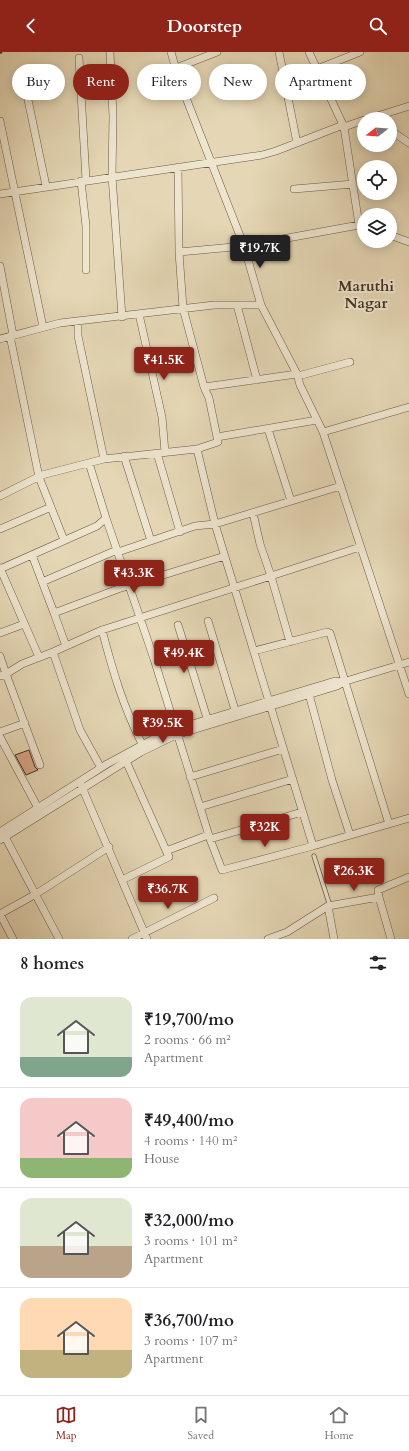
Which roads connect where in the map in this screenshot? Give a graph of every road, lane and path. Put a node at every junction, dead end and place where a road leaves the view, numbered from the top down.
1 (110, 52) edge
2 (171, 52) edge
3 (217, 52) edge
4 (279, 52) edge
5 (309, 52) edge
6 (360, 52) edge
7 (79, 58) dead end
8 (175, 64) edge
9 (186, 64) edge
10 (315, 64) edge
11 (330, 64) edge
12 (28, 100) edge
13 (188, 100) edge
14 (331, 100) edge
15 (409, 106) edge
16 (394, 112) edge
17 (0, 121) edge
18 (357, 122) edge
19 (343, 126) junction
20 (397, 135) edge
21 (297, 143) junction
22 (409, 143) edge
23 (210, 162) junction
24 (178, 167) junction
25 (112, 176) junction
26 (84, 180) junction
27 (353, 184) junction
28 (46, 186) junction
29 (294, 189) dead end
30 (14, 191) junction
31 (0, 194) edge
32 (358, 208) edge
33 (357, 227) edge
34 (397, 238) edge
35 (409, 242) edge
36 (244, 246) junction
37 (179, 252) junction
38 (0, 266) edge
39 (86, 270) dead end
40 (237, 305) junction
41 (261, 305) junction
42 (183, 308) junction
43 (139, 314) junction
44 (122, 317) junction
45 (78, 322) junction
46 (43, 327) junction
47 (12, 335) junction
48 (0, 339) edge
49 (350, 362) dead end
50 (297, 375) junction
51 (257, 380) junction
52 (204, 388) junction
53 (409, 407) edge
54 (317, 420) junction
55 (268, 429) junction
56 (323, 432) junction
57 (217, 437) junction
58 (197, 449) junction
59 (161, 452) junction
60 (124, 456) junction
61 (104, 459) junction
62 (89, 463) junction
63 (39, 477) junction
64 (341, 486) junction
65 (0, 496) edge
66 (291, 501) junction
67 (51, 507) junction
68 (253, 512) junction
69 (106, 518) junction
70 (215, 524) junction
71 (0, 528) edge
72 (180, 532) junction
73 (64, 540) junction
74 (151, 541) junction
75 (360, 547) junction
76 (117, 551) junction
77 (32, 555) junction
78 (226, 556) junction
79 (0, 569) edge
80 (271, 576) junction
81 (42, 582) junction
82 (129, 585) junction
83 (236, 588) junction
84 (54, 613) junction
85 (140, 619) junction
86 (208, 621) dead end
87 (24, 624) junction
88 (178, 625) dead end
89 (102, 630) junction
90 (0, 633) edge
91 (290, 642) junction
92 (66, 646) junction
93 (53, 652) junction
94 (254, 652) junction
95 (0, 656) edge
96 (39, 657) junction
97 (409, 662) edge
98 (398, 665) junction
99 (3, 675) edge
100 (344, 681) junction
101 (310, 694) junction
102 (409, 694) edge
103 (269, 703) junction
104 (235, 710) junction
105 (207, 718) junction
106 (25, 724) junction
107 (0, 732) edge
108 (176, 732) junction
109 (0, 737) edge
110 (142, 744) junction
111 (283, 749) junction
112 (126, 761) junction
113 (40, 765) dead end
114 (101, 768) junction
115 (190, 777) junction
116 (293, 779) junction
117 (81, 785) junction
118 (38, 808) junction
119 (200, 808) junction
120 (302, 812) junction
121 (409, 818) edge
122 (389, 824) junction
123 (1, 834) edge
124 (350, 835) junction
125 (209, 837) junction
126 (313, 846) junction
127 (109, 847) junction
128 (166, 851) junction
129 (314, 856) dead end
130 (409, 877) edge
131 (122, 880) junction
132 (36, 894) junction
133 (379, 897) junction
134 (214, 898) dead end
135 (329, 906) junction
136 (145, 936) edge
137 (289, 936) edge
138 (13, 939) edge
139 (60, 939) edge
140 (132, 939) edge
141 (268, 939) edge
142 (334, 939) edge
143 (391, 939) edge

1 - 25 street
2 - 8 street
3 - 9 street
4 - 21 street
5 - 10 street
6 - 11 street
7 - 26 street
12 - 28 street
13 - 23 street
14 - 19 street
15 - 16 street
17 - 30 street
18 - 19 street
19 - 21 street
19 - 27 street
20 - 22 street
21 - 23 street
23 - 24 street
23 - 36 street
24 - 25 street
24 - 37 street
25 - 26 street
25 - 44 street
26 - 28 street
26 - 39 street
27 - 29 street
27 - 32 street
28 - 30 street
30 - 31 street
30 - 46 street
33 - 36 street
34 - 35 street
36 - 37 street
36 - 41 street
37 - 42 street
38 - 47 street
40 - 41 street
40 - 42 street
40 - 51 street
41 - 50 street
42 - 43 street
42 - 52 street
43 - 44 street
43 - 59 street
44 - 45 street
45 - 46 street
45 - 61 street
46 - 47 street
47 - 48 street
47 - 63 street
49 - 50 street
50 - 51 street
50 - 54 street
51 - 52 street
52 - 57 street
53 - 56 street
54 - 55 street
54 - 56 street
55 - 57 street
55 - 66 street
56 - 64 street
57 - 58 street
58 - 59 street
58 - 70 street
59 - 60 street
59 - 72 street
60 - 61 street
60 - 74 street
61 - 62 street
62 - 63 street
62 - 69 street
63 - 65 street
63 - 67 street
64 - 66 street
64 - 75 street
66 - 68 street
67 - 71 street
67 - 73 street
68 - 70 street
68 - 80 street
69 - 73 street
69 - 76 street
70 - 72 street
70 - 78 street
72 - 74 street
73 - 77 street
74 - 76 street
75 - 80 street
75 - 98 street
76 - 81 street
76 - 82 street
77 - 79 street
77 - 81 street
78 - 82 street
78 - 83 street
79 - 87 street
80 - 83 street
80 - 91 street
81 - 84 street
82 - 84 street
82 - 85 street
83 - 85 street
83 - 94 street
84 - 92 street
85 - 89 street
85 - 108 street
86 - 104 street
87 - 90 street
87 - 96 street
88 - 105 street
89 - 92 street
89 - 110 street
91 - 94 street
91 - 100 street
92 - 93 street
93 - 96 street
93 - 114 street
94 - 103 street
95 - 99 street
96 - 99 street
97 - 98 street
98 - 100 street
98 - 102 street
99 - 106 street
100 - 101 street
100 - 103 street
100 - 122 street
101 - 103 street
101 - 124 street
103 - 104 street
103 - 108 street
103 - 111 street
104 - 105 street
105 - 108 street
106 - 107 street
106 - 113 street
108 - 110 street
108 - 112 street
108 - 115 street
109 - 118 street
110 - 114 street
111 - 115 street
111 - 116 street
112 - 117 street
112 - 128 street
114 - 117 street
115 - 119 street
116 - 119 street
116 - 120 street
117 - 118 street
117 - 123 street
117 - 127 street
118 - 123 street
119 - 125 street
120 - 125 street
120 - 126 street
121 - 122 street
122 - 124 street
123 - 132 street
124 - 126 street
125 - 126 street
125 - 128 street
127 - 131 street
127 - 132 street
128 - 131 street
129 - 135 lane
130 - 133 street
131 - 136 street
132 - 138 street
132 - 139 street
133 - 135 street
133 - 143 street
134 - 136 street
135 - 137 street
135 - 142 street
136 - 140 street
137 - 141 street

